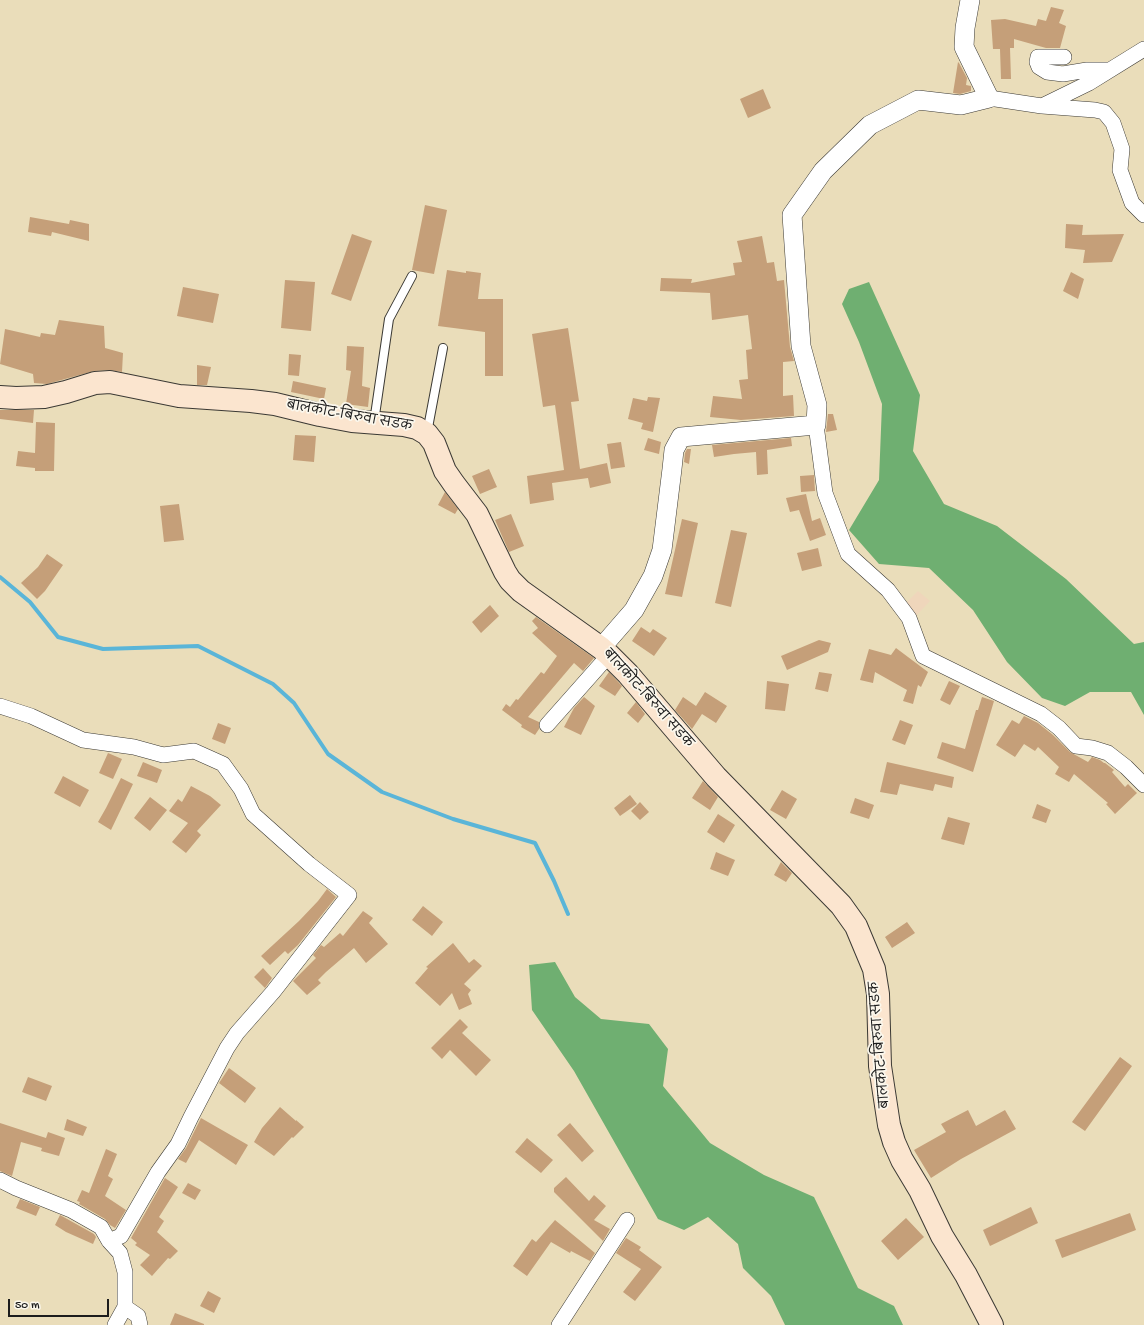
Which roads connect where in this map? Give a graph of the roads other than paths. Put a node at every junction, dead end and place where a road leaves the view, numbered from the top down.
1 (970, 0) edge
2 (1144, 49) edge
3 (1064, 57) dead end
4 (1110, 70) junction
5 (989, 98) junction
6 (1042, 106) junction
7 (1144, 215) edge
8 (412, 276) dead end
9 (443, 348) dead end
10 (0, 397) edge
11 (374, 422) junction
12 (816, 425) junction
13 (427, 434) junction
14 (605, 652) junction
15 (0, 706) edge
16 (547, 725) dead end
17 (1144, 785) edge
18 (0, 1180) edge
19 (627, 1220) dead end
20 (109, 1241) junction
21 (125, 1307) junction
22 (115, 1325) edge
23 (140, 1325) edge
24 (559, 1325) edge
25 (992, 1325) edge

1 - 5 street
2 - 4 street
3 - 4 street
4 - 6 street
5 - 6 street
5 - 12 street
6 - 7 street
8 - 11 lane
9 - 13 lane
10 - 11 main road, बालकोट-बिरुवा सडक
11 - 13 main road, बालकोट-बिरुवा सडक
12 - 14 street
12 - 17 street
13 - 14 main road, बालकोट-बिरुवा सडक
14 - 16 street
14 - 25 main road, बालकोट-बिरुवा सडक
15 - 20 street
18 - 20 street
19 - 24 street
20 - 21 street
21 - 22 street
21 - 23 street

